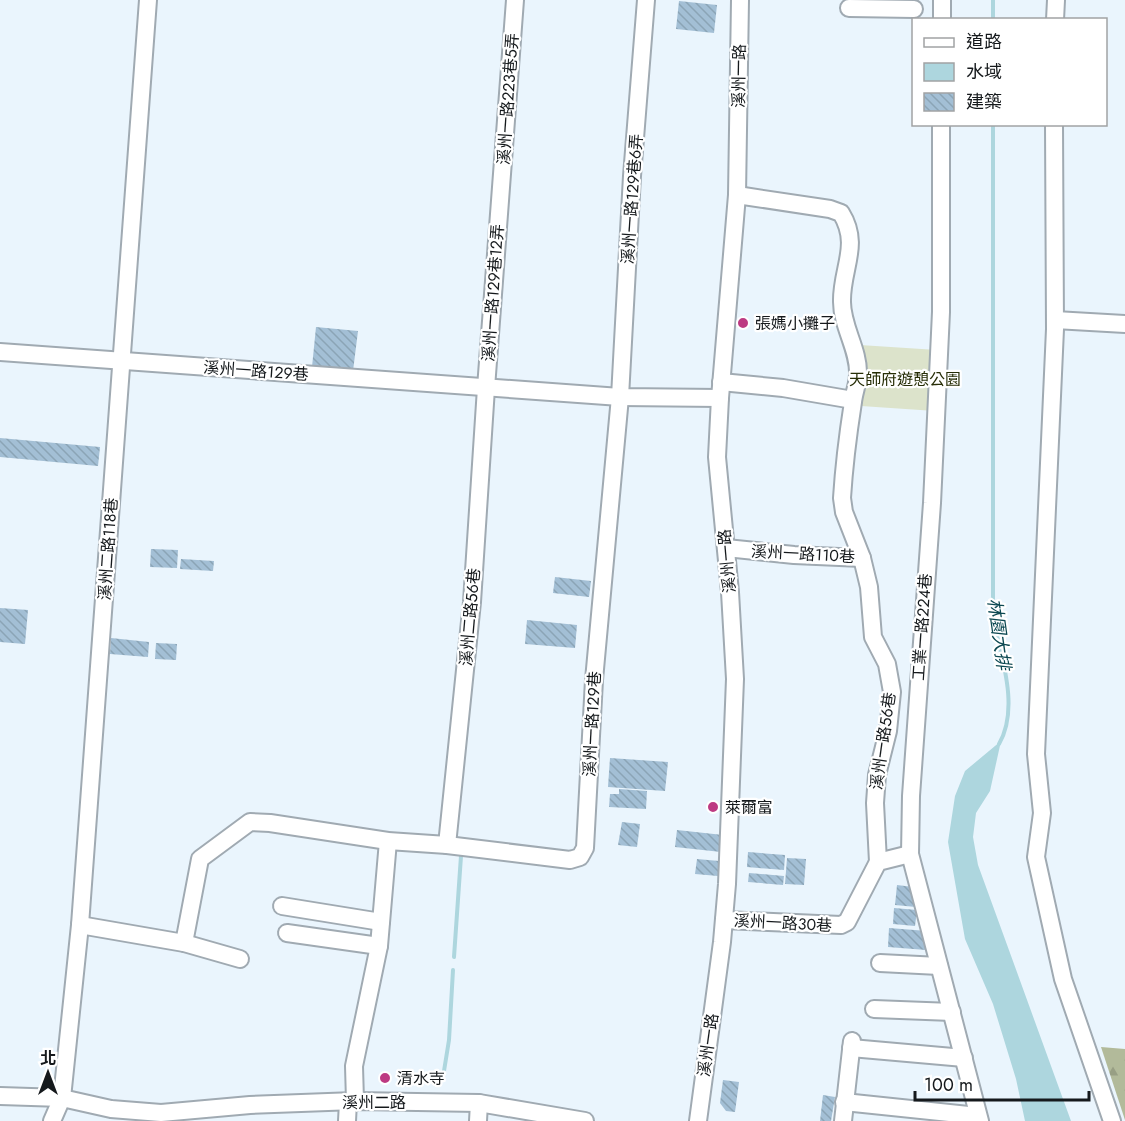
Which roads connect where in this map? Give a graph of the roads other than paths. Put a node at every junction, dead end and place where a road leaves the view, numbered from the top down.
1 (148, 0) edge
2 (515, 0) edge
3 (646, 0) edge
4 (740, 0) edge
5 (942, 0) edge
6 (1056, 0) edge
7 (849, 9) edge
8 (914, 9) dead end
9 (942, 18) edge
10 (1055, 18) edge
11 (941, 126) edge
12 (1054, 126) edge
13 (737, 195) junction
14 (500, 198) joint
15 (1055, 320) junction
16 (1125, 324) edge
17 (0, 352) edge
18 (122, 361) junction
19 (486, 388) junction
20 (720, 390) junction
21 (620, 397) junction
22 (853, 400) junction
23 (726, 548) junction
24 (862, 558) junction
25 (876, 821) joint
26 (388, 841) junction
27 (447, 845) junction
28 (910, 854) junction
29 (878, 862) junction
30 (282, 906) dead end
31 (724, 920) junction
32 (381, 922) junction
33 (80, 925) junction
34 (287, 933) dead end
35 (184, 944) junction
36 (379, 946) junction
37 (240, 959) dead end
38 (880, 963) dead end
39 (939, 966) junction
40 (874, 1009) dead end
41 (952, 1012) junction
42 (964, 1058) junction
43 (0, 1096) edge
44 (62, 1098) junction
45 (351, 1101) junction
46 (844, 1102) junction
47 (479, 1103) junction
48 (161, 1117) edge
49 (979, 1119) edge
50 (578, 1120) edge
51 (52, 1121) edge
52 (347, 1121) edge
53 (478, 1121) edge
54 (698, 1121) edge
55 (843, 1121) edge
56 (1112, 1121) edge

1 - 18 street, 溪州二路118巷
2 - 14 street, 溪州一路223巷5弄
3 - 21 street, 溪州一路129巷6弄
4 - 13 street, 溪州一路
5 - 9 street
6 - 10 street
7 - 8 street
11 - 28 street, 工業一路224巷
12 - 15 street
13 - 20 street, 溪州一路
13 - 22 street, 溪州一路110巷
14 - 19 street, 溪州一路129巷12弄
15 - 16 street
15 - 56 street
17 - 18 street, 溪州一路129巷
18 - 19 street, 溪州一路129巷
18 - 33 street, 溪州二路118巷
19 - 21 street, 溪州一路129巷
19 - 27 street, 溪州二路56巷
20 - 21 street, 溪州一路129巷
20 - 22 street, 溪州一路129巷
20 - 23 street, 溪州一路
21 - 27 street, 溪州一路129巷
22 - 24 street, 溪州一路110巷
23 - 24 street, 溪州一路110巷
23 - 31 street, 溪州一路
24 - 25 street, 溪州一路56巷
25 - 29 street, 溪州一路30巷
26 - 27 street, 溪州一路129巷
26 - 32 street
26 - 35 street, 溪州一路129巷
28 - 29 street
28 - 39 street, 工業一路224巷
29 - 31 street, 溪州一路30巷
30 - 32 street
31 - 54 street, 溪州一路
32 - 36 street
33 - 35 street
33 - 44 street, 溪州二路118巷
34 - 36 street
35 - 37 street
36 - 45 street
38 - 39 street
39 - 41 street, 工業一路224巷
40 - 41 street
41 - 42 street, 工業一路224巷
42 - 46 street
42 - 49 street, 工業一路224巷
43 - 44 street, 溪州二路
44 - 48 street, 溪州二路
44 - 51 street, 溪州二路118巷
45 - 47 street, 溪州二路
45 - 48 street, 溪州二路
45 - 52 street
46 - 49 street
46 - 55 street
47 - 50 street, 溪州二路
47 - 53 street

